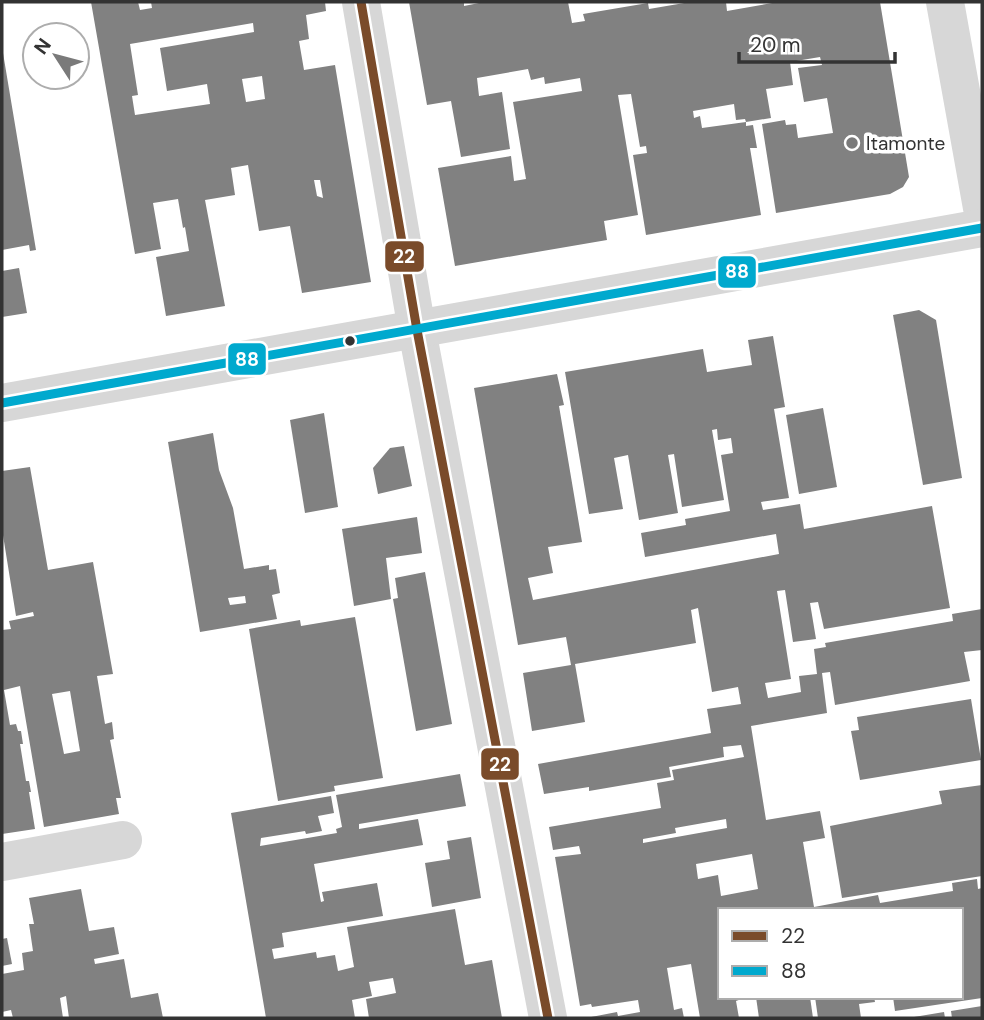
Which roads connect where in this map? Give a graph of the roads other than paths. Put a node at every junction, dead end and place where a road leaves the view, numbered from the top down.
1 (361, 2) edge
2 (945, 2) edge
3 (982, 208) edge
4 (982, 228) edge
5 (416, 330) junction
6 (2, 403) edge
7 (123, 840) dead end
8 (2, 862) edge
9 (548, 1018) edge

1 - 5 street
2 - 3 street
4 - 5 street
5 - 6 street
5 - 9 street
7 - 8 street

